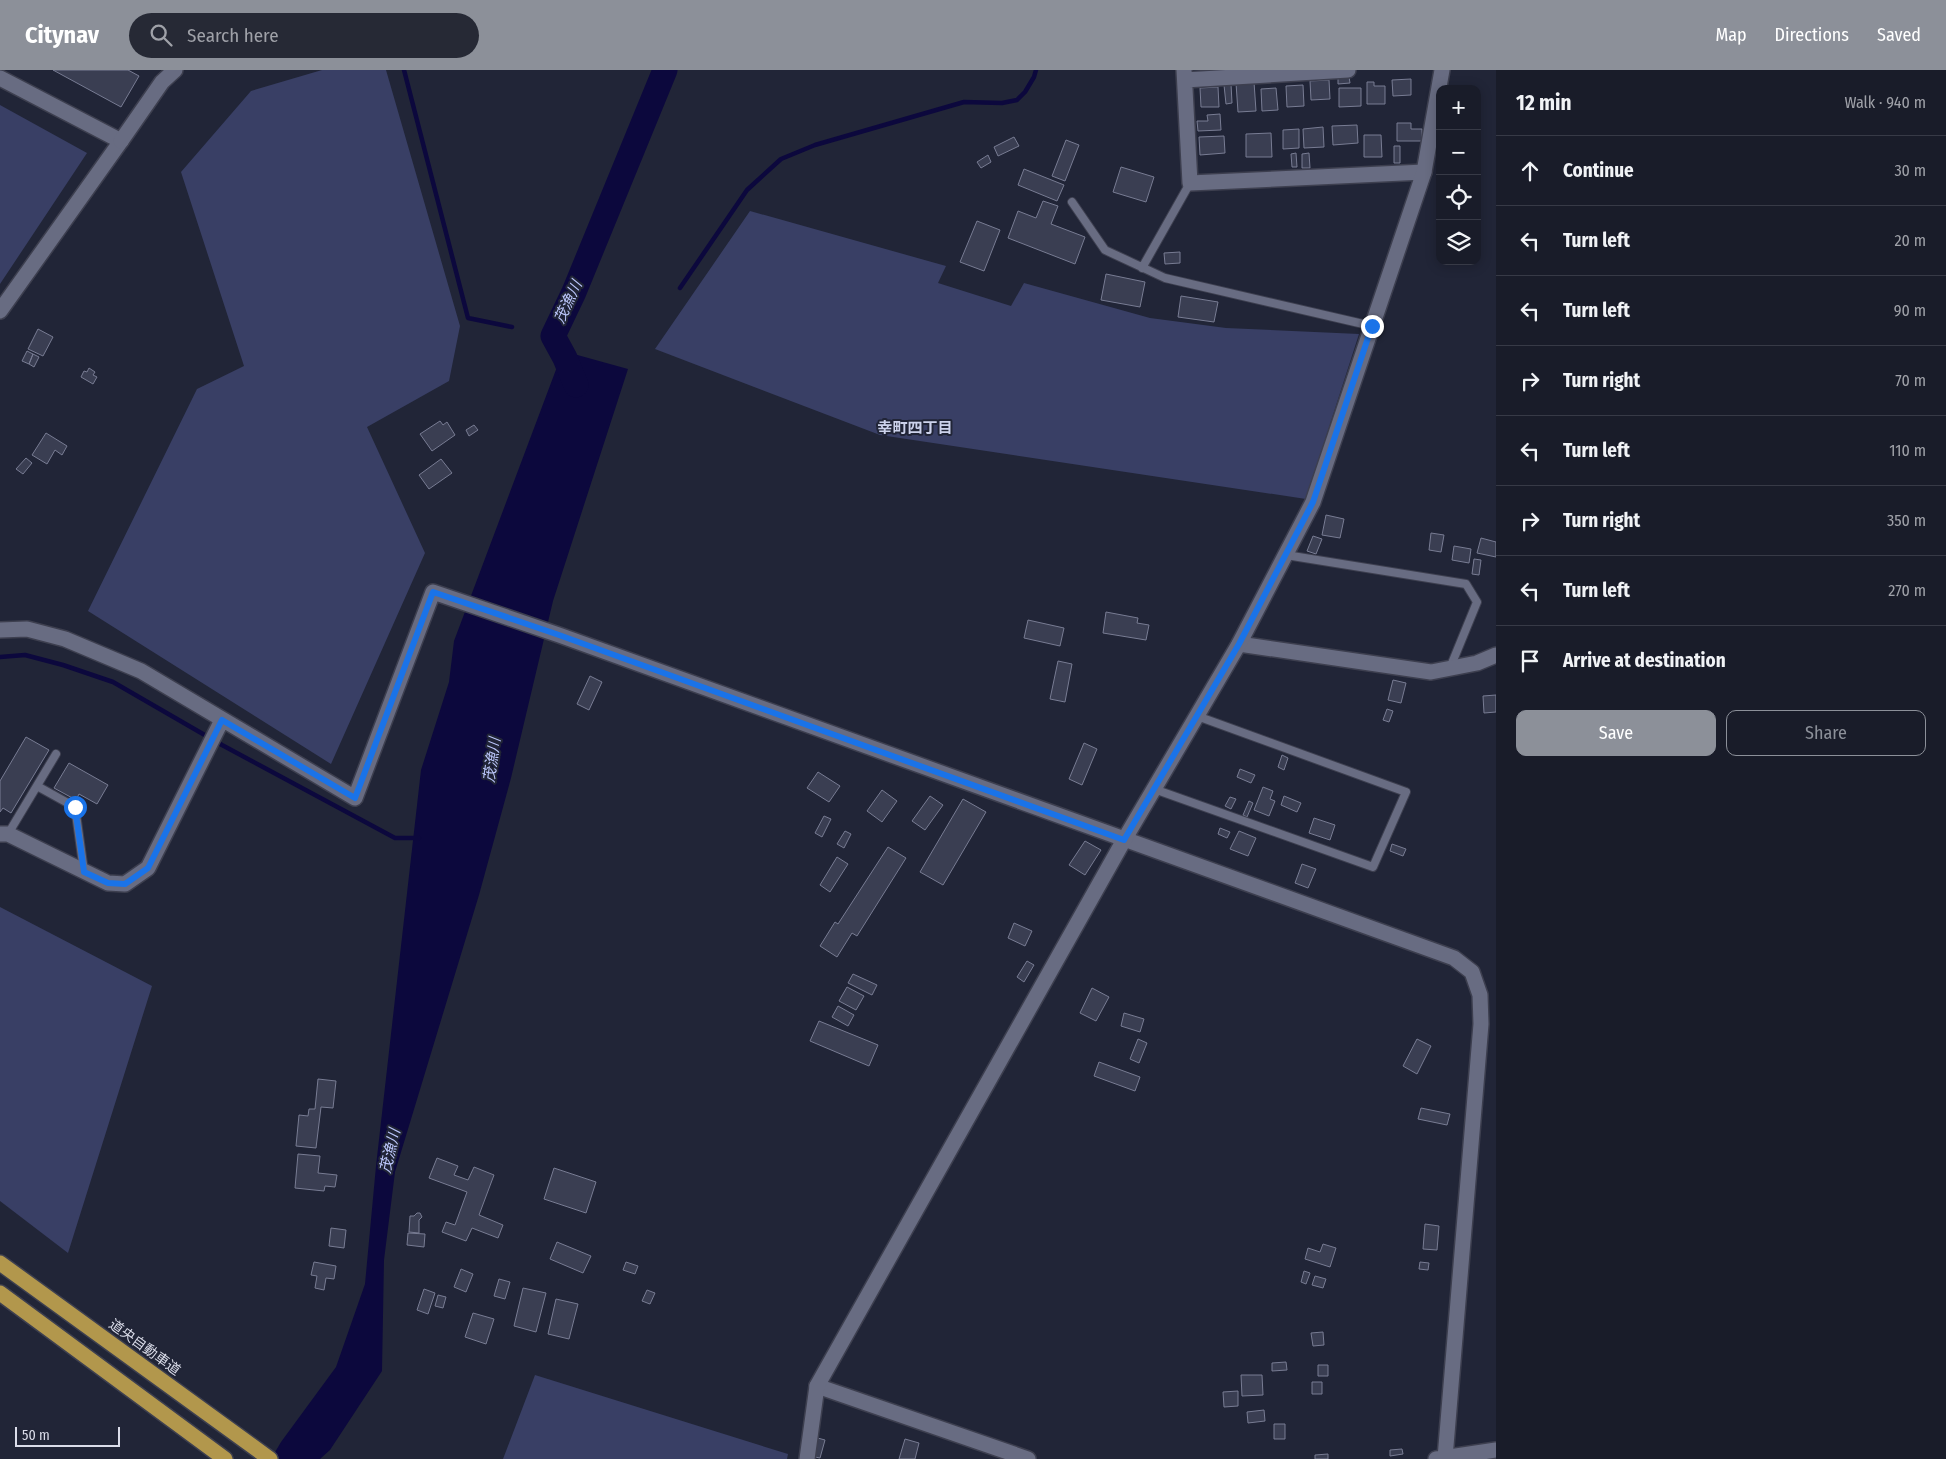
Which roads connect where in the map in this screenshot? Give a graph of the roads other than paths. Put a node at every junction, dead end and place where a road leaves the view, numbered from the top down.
1 (175, 70) edge
2 (1348, 70) edge
3 (1442, 70) edge
4 (1184, 75) edge
5 (0, 78) edge
6 (121, 142) junction
7 (1424, 172) junction
8 (1190, 183) junction
9 (1072, 202) dead end
10 (1142, 268) junction
11 (0, 311) edge
12 (1372, 326) junction
13 (1286, 555) junction
14 (0, 630) edge
15 (1239, 644) junction
16 (1496, 655) edge
17 (1450, 668) junction
18 (1197, 716) junction
19 (215, 732) junction
20 (56, 754) dead end
21 (37, 786) junction
22 (1154, 789) junction
23 (4, 834) edge
24 (1124, 840) junction
25 (84, 872) junction
26 (0, 1263) edge
27 (0, 1293) edge
28 (817, 1386) junction
29 (1496, 1450) edge
30 (1440, 1458) edge
31 (225, 1459) edge
32 (270, 1459) edge
33 (807, 1459) edge
34 (1028, 1459) edge

1 - 6 street
2 - 4 street
3 - 7 street
4 - 8 street
5 - 6 street
6 - 11 street
7 - 8 street
7 - 12 street
8 - 10 lane
9 - 10 lane
10 - 12 lane
12 - 13 street
13 - 15 street
13 - 17 lane
14 - 19 street
15 - 17 street
15 - 18 street
16 - 17 street
18 - 22 street
18 - 22 lane
19 - 24 street
19 - 25 street
20 - 21 lane
21 - 23 lane
21 - 25 lane
22 - 24 street
23 - 25 street
24 - 28 street
24 - 30 street
26 - 32 highway, 道央自動車道
27 - 31 highway
28 - 33 street
28 - 34 street
29 - 30 street

